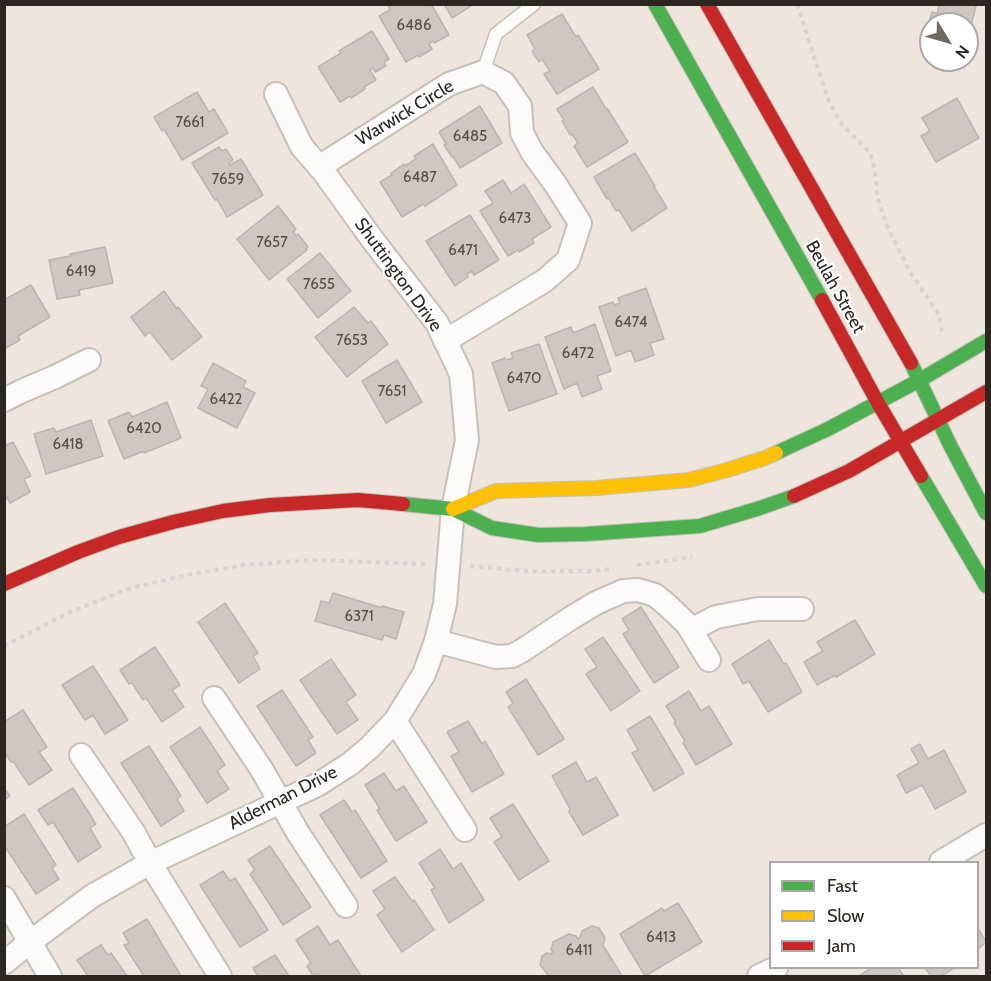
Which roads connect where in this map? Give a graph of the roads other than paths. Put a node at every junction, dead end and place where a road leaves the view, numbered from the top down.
1 (534, 4) edge
2 (655, 4) edge
3 (706, 4) edge
4 (483, 72) junction
5 (276, 94) dead end
6 (319, 166) junction
7 (445, 341) junction
8 (987, 341) edge
9 (89, 360) dead end
10 (920, 380) junction
11 (987, 392) edge
12 (4, 400) edge
13 (878, 403) junction
14 (938, 420) junction
15 (901, 442) junction
16 (453, 509) junction
17 (987, 513) edge
18 (4, 584) edge
19 (987, 586) edge
20 (802, 609) dead end
21 (691, 630) junction
22 (436, 641) junction
23 (709, 660) dead end
24 (214, 698) dead end
25 (395, 721) junction
26 (81, 755) dead end
27 (280, 802) junction
28 (465, 830) dead end
29 (987, 835) edge
30 (943, 861) edge
31 (150, 863) junction
32 (4, 898) edge
33 (346, 906) dead end
34 (30, 942) junction
35 (4, 963) edge
36 (774, 969) edge
37 (50, 976) edge
38 (220, 976) edge
39 (759, 976) edge

1 - 4 lane
2 - 13 street, Beulah Street
3 - 10 street, Beulah Street
4 - 6 street, Warwick Circle
4 - 7 street
5 - 6 street, Shuttington Drive
6 - 7 street, Shuttington Drive
7 - 16 street, Shuttington Drive
8 - 10 street
9 - 12 street
10 - 13 street
10 - 14 street, Beulah Street
11 - 14 street
13 - 15 street, Beulah Street
13 - 16 street
14 - 15 street
14 - 17 street, Beulah Street
15 - 16 street
15 - 19 street, Beulah Street
16 - 18 street
16 - 22 street, Alderman Drive
20 - 21 street
21 - 22 street
21 - 23 street
22 - 25 street, Alderman Drive
24 - 27 street
25 - 27 street, Alderman Drive
25 - 28 street
26 - 31 street
27 - 31 street, Alderman Drive
27 - 33 street
29 - 30 street
31 - 34 street, Alderman Drive
31 - 38 street
32 - 34 street
34 - 35 street, Alderman Drive
34 - 37 street
36 - 39 street

